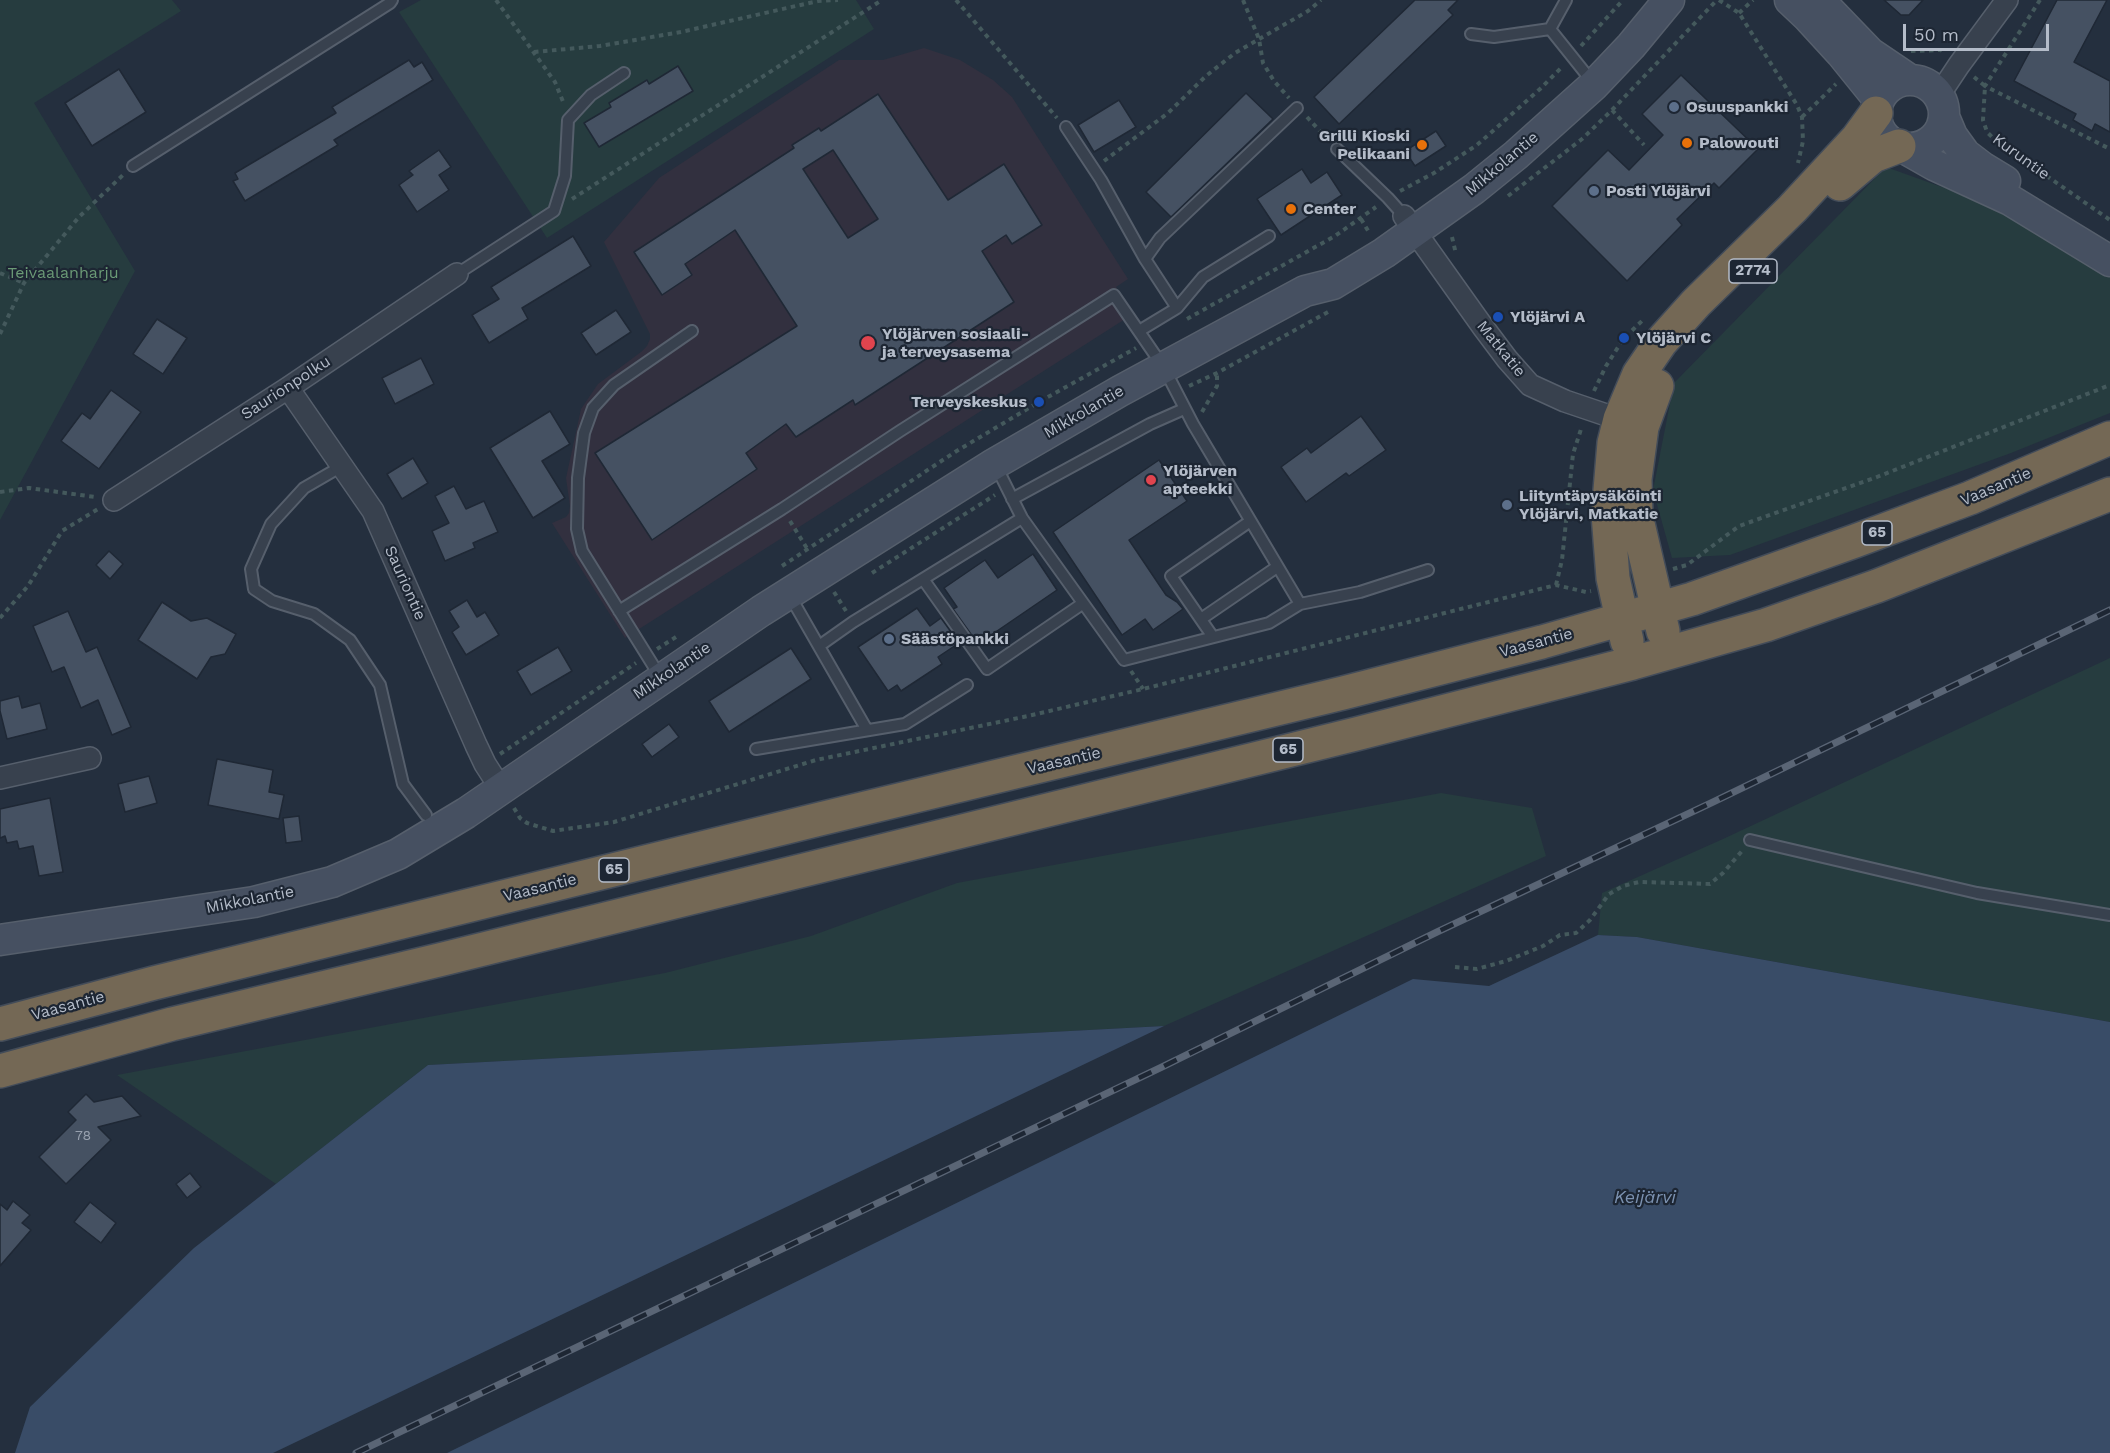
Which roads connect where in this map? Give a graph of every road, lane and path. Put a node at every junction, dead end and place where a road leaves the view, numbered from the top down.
1 (392, 0) edge
2 (496, 0) edge
3 (838, 0) edge
4 (882, 0) edge
5 (956, 0) edge
6 (1242, 0) edge
7 (1321, 0) edge
8 (1566, 0) edge
9 (1623, 0) edge
10 (1645, 0) edge
11 (1669, 0) edge
12 (1719, 0) edge
13 (1753, 0) edge
14 (1790, 0) edge
15 (1819, 0) edge
16 (2007, 0) edge
17 (2040, 0) edge
18 (1550, 29) junction
19 (1471, 34) dead end
20 (1258, 39) junction
21 (1941, 51) dead end
22 (534, 52) junction
23 (1959, 65) junction
24 (1582, 70) junction
25 (624, 73) dead end
26 (1910, 80) junction
27 (1985, 86) junction
28 (1540, 89) junction
29 (1546, 97) dead end
30 (1941, 106) junction
31 (1878, 107) junction
32 (1298, 108) junction
33 (1612, 110) dead end
34 (568, 120) junction
35 (1066, 127) joint
36 (1644, 145) dead end
37 (1902, 147) junction
38 (2110, 148) edge
39 (1337, 149) joint
40 (133, 166) joint
41 (1093, 169) junction
42 (554, 211) junction
43 (1403, 215) junction
44 (1361, 219) junction
45 (2110, 220) edge
46 (1369, 231) dead end
47 (1269, 236) dead end
48 (2110, 245) edge
49 (1145, 259) junction
50 (2110, 261) edge
51 (0, 273) edge
52 (457, 274) joint
53 (24, 283) junction
54 (1338, 307) dead end
55 (1177, 308) junction
56 (1186, 320) dead end
57 (692, 331) dead end
58 (1139, 331) junction
59 (0, 334) edge
60 (1147, 342) junction
61 (1170, 380) junction
62 (2110, 385) edge
63 (288, 388) junction
64 (1184, 409) junction
65 (1631, 423) junction
66 (2110, 438) edge
67 (342, 466) junction
68 (1001, 475) junction
69 (0, 492) edge
70 (2110, 494) edge
71 (1012, 499) junction
72 (114, 500) junction
73 (782, 509) junction
74 (1022, 518) junction
75 (1249, 522) junction
76 (807, 549) junction
77 (1277, 567) junction
78 (1428, 570) dead end
79 (1650, 576) junction
80 (862, 577) dead end
81 (923, 579) junction
82 (843, 586) dead end
83 (1615, 587) junction
84 (787, 592) junction
85 (1082, 604) junction
86 (1300, 604) junction
87 (1658, 609) junction
88 (619, 611) junction
89 (0, 618) edge
90 (1201, 619) junction
91 (1621, 619) junction
92 (684, 632) dead end
93 (1213, 637) junction
94 (819, 646) junction
95 (1669, 653) junction
96 (1633, 663) junction
97 (654, 667) junction
98 (967, 685) dead end
99 (867, 730) junction
100 (756, 749) dead end
101 (90, 758) dead end
102 (485, 764) junction
103 (0, 778) edge
104 (503, 801) junction
105 (426, 815) dead end
106 (1750, 840) joint
107 (2110, 915) edge
108 (0, 940) edge
109 (1455, 967) dead end
110 (0, 1024) edge
111 (0, 1071) edge

1 - 40 lane
2 - 22 path
3 - 22 path
4 - 42 path
5 - 35 path
6 - 20 path
7 - 20 path
8 - 18 lane
9 - 24 path
10 - 24 main road, Mikkolantie
11 - 24 main road, Mikkolantie
12 - 13 path
14 - 31 main road
15 - 26 main road
16 - 23 street
17 - 27 path
18 - 19 lane
18 - 24 lane
20 - 32 path
20 - 41 path
21 - 23 path
22 - 34 path
23 - 27 path
23 - 30 street
24 - 28 path
24 - 43 main road, Mikkolantie
25 - 34 lane
26 - 30 main road
26 - 31 main road
27 - 38 path
27 - 45 path, Kuruntie
28 - 29 path
28 - 43 path
30 - 37 main road
30 - 48 main road, Kuruntie
31 - 37 main road
31 - 65 highway, 2774
32 - 39 path
32 - 49 lane
33 - 36 path
34 - 42 lane
35 - 41 lane
37 - 50 main road
37 - 65 highway, 2774
39 - 43 lane
40 - 53 path
41 - 49 lane
42 - 52 lane
43 - 44 path
43 - 61 main road, Mikkolantie
43 - 65 street, Matkatie
44 - 46 path
44 - 56 path
47 - 55 lane
49 - 55 lane
51 - 53 path
52 - 63 street, Saurionpolku
53 - 59 path
54 - 61 path
55 - 58 lane
57 - 88 lane
58 - 60 lane
58 - 73 lane
60 - 61 lane
60 - 76 path
61 - 64 lane
61 - 68 main road, Mikkolantie
62 - 79 path
63 - 67 street, Sauriontie
63 - 72 street, Saurionpolku
64 - 71 lane
64 - 75 lane
65 - 79 highway, 2774
65 - 83 highway, 2774
66 - 87 highway, Vaasantie / 65
67 - 102 street, Sauriontie
67 - 105 lane
68 - 71 lane
68 - 80 path
68 - 84 main road, Mikkolantie
69 - 72 path
70 - 95 highway, 65
71 - 74 lane
72 - 89 path
73 - 76 path
73 - 88 lane
74 - 81 lane
74 - 85 lane
75 - 77 lane
75 - 90 lane
76 - 84 path
77 - 86 lane
77 - 90 lane
78 - 86 lane
79 - 87 highway, 2774
81 - 85 lane
81 - 94 lane
82 - 84 path
83 - 91 highway, 2774
83 - 104 path
84 - 94 lane
84 - 97 main road, Mikkolantie
85 - 93 lane
86 - 93 lane
87 - 91 highway, Vaasantie / 65
87 - 95 highway, 2774
88 - 97 lane
90 - 93 lane
91 - 96 highway, 2774
91 - 110 highway, Vaasantie / 65
92 - 97 path
94 - 99 lane
95 - 96 highway, 65
96 - 111 highway, 65
97 - 102 path
97 - 104 main road, Mikkolantie
98 - 99 lane
99 - 100 lane
101 - 103 street
102 - 104 street, Sauriontie
104 - 108 main road, Mikkolantie
106 - 107 lane
106 - 109 path

